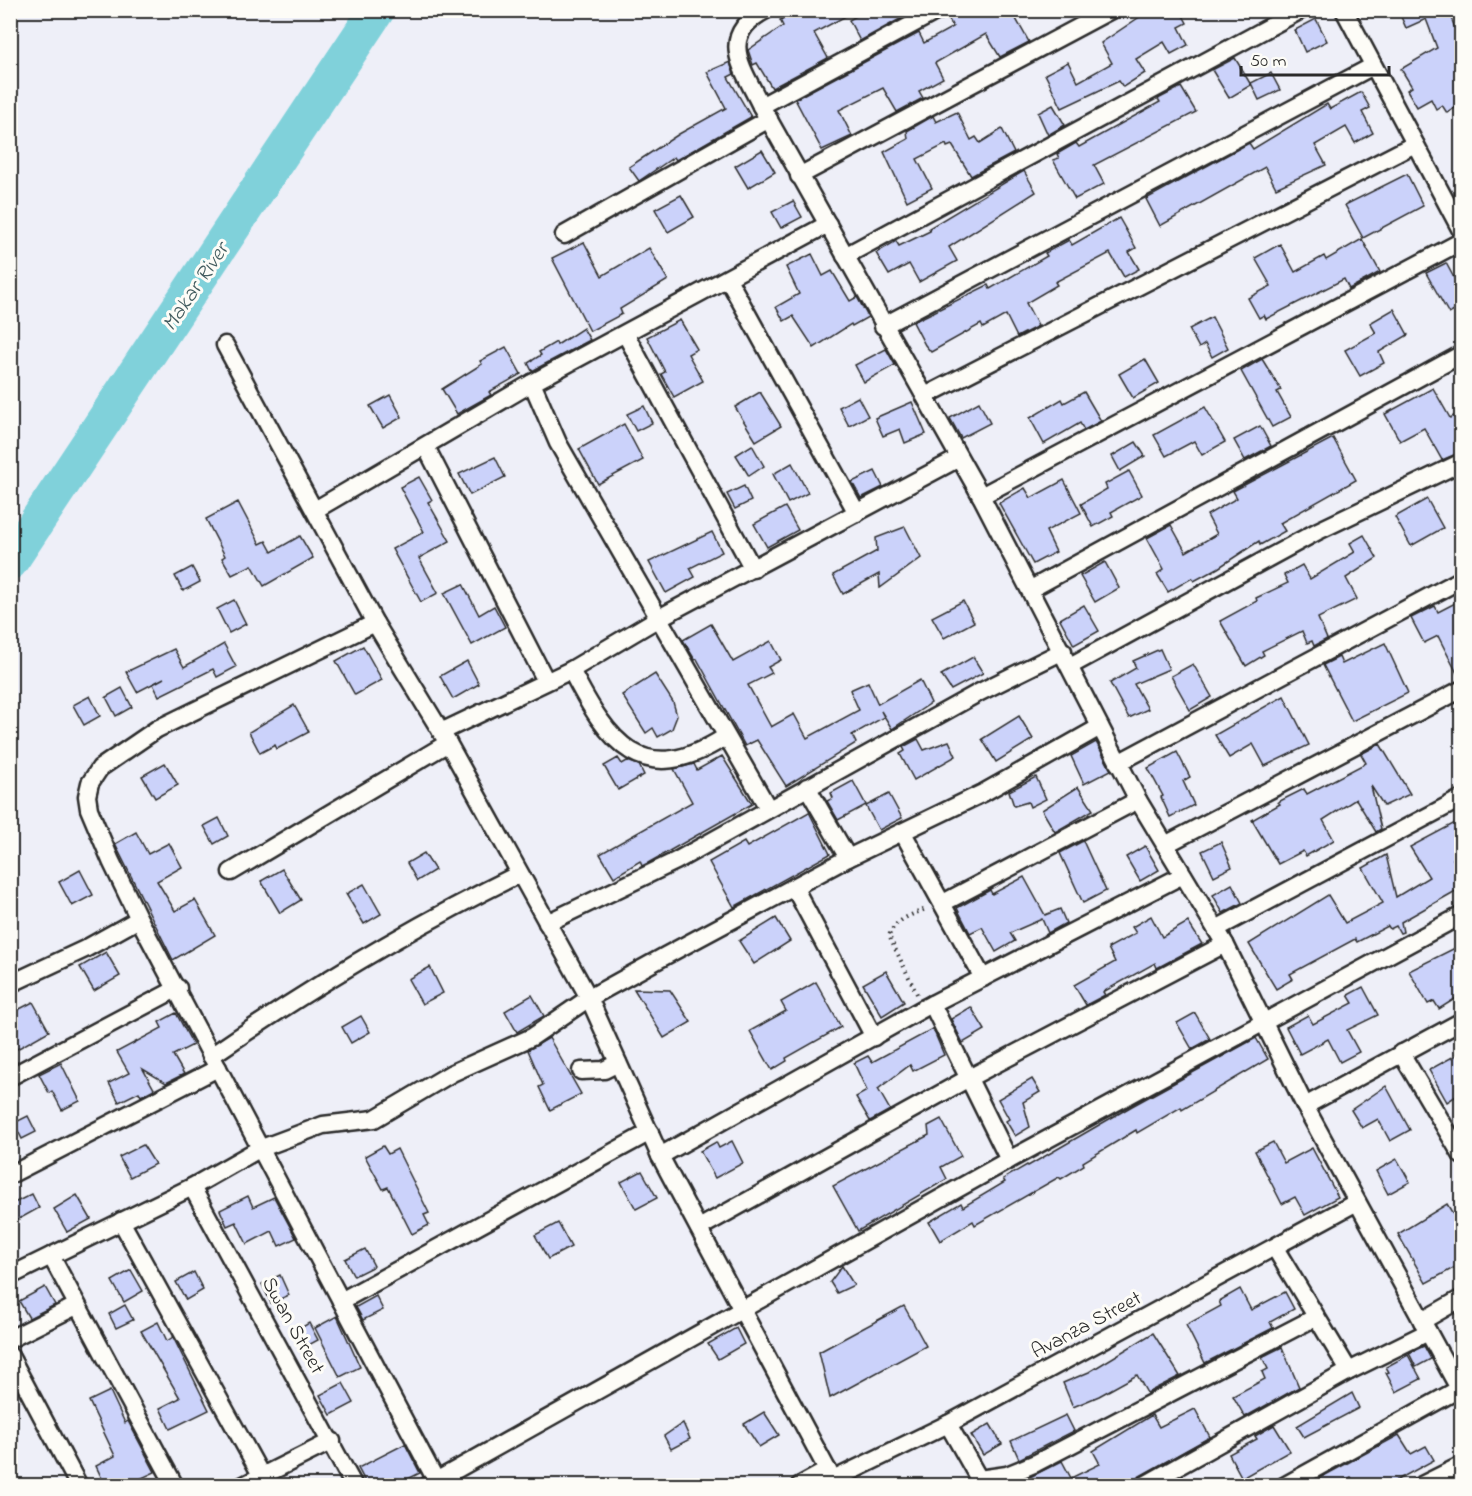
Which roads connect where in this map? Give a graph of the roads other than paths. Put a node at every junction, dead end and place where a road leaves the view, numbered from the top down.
1 (765, 10) edge
2 (939, 10) edge
3 (1112, 10) edge
4 (1301, 10) edge
5 (1346, 11) edge
6 (1373, 66) junction
7 (765, 112) junction
8 (1415, 144) junction
9 (799, 176) junction
10 (828, 224) junction
11 (1461, 232) edge
12 (564, 235) dead end
13 (1461, 241) edge
14 (845, 256) junction
15 (728, 279) junction
16 (884, 326) junction
17 (626, 335) junction
18 (225, 345) dead end
19 (1461, 354) edge
20 (532, 383) junction
21 (926, 396) junction
22 (426, 447) junction
23 (959, 458) junction
24 (1461, 462) edge
25 (981, 496) junction
26 (315, 510) junction
27 (857, 513) junction
28 (753, 569) junction
29 (1461, 579) edge
30 (1031, 588) junction
31 (657, 619) junction
32 (375, 623) junction
33 (1066, 659) junction
34 (571, 670) junction
35 (546, 681) junction
36 (1461, 689) edge
37 (1100, 727) junction
38 (725, 737) junction
39 (444, 738) junction
40 (1118, 763) junction
41 (807, 787) junction
42 (1461, 798) edge
43 (1138, 800) junction
44 (768, 808) junction
45 (903, 832) junction
46 (1165, 845) junction
47 (848, 858) junction
48 (231, 872) dead end
49 (519, 874) junction
50 (1183, 875) junction
51 (794, 887) junction
52 (943, 903) junction
53 (1461, 915) edge
54 (139, 919) junction
55 (547, 923) junction
56 (1221, 936) junction
57 (983, 978) junction
58 (10, 984) edge
59 (178, 988) junction
60 (588, 998) junction
61 (928, 1006) junction
62 (1461, 1021) edge
63 (1264, 1022) junction
64 (873, 1037) junction
65 (1401, 1053) junction
66 (215, 1062) junction
67 (618, 1063) junction
68 (580, 1071) dead end
69 (10, 1077) edge
70 (967, 1079) junction
71 (1305, 1106) junction
72 (650, 1132) junction
73 (260, 1149) junction
74 (660, 1156) junction
75 (1461, 1156) edge
76 (1009, 1160) junction
77 (10, 1175) edge
78 (192, 1187) junction
79 (1357, 1203) junction
80 (122, 1221) junction
81 (699, 1228) junction
82 (1275, 1248) junction
83 (51, 1256) junction
84 (10, 1276) edge
85 (1461, 1298) edge
86 (341, 1301) junction
87 (76, 1306) junction
88 (741, 1309) junction
89 (1316, 1317) junction
90 (1425, 1327) junction
91 (10, 1339) edge
92 (10, 1356) edge
93 (1349, 1371) junction
94 (1460, 1392) edge
95 (948, 1424) junction
96 (332, 1441) junction
97 (1461, 1465) edge
98 (261, 1475) junction
99 (832, 1478) edge
100 (981, 1482) edge
101 (435, 1484) edge
102 (79, 1485) edge
103 (174, 1485) edge
104 (242, 1485) edge
105 (354, 1485) edge
106 (799, 1485) edge
107 (1143, 1485) edge
108 (1284, 1485) edge
109 (1420, 1485) edge

1 - 7 street
2 - 7 street
3 - 9 street
4 - 14 street
5 - 6 street
6 - 8 street
6 - 16 street
7 - 9 street
7 - 12 street
8 - 11 street
8 - 21 street
9 - 10 street
10 - 14 street
10 - 15 street
13 - 25 street
14 - 16 street
15 - 17 street
15 - 27 street
16 - 21 street
17 - 20 street
17 - 28 street
18 - 26 street
19 - 30 street
20 - 22 street
20 - 31 street
21 - 23 street
22 - 26 street
22 - 35 street
23 - 25 street
23 - 27 street
24 - 33 street
25 - 30 street
26 - 32 street
27 - 28 street
28 - 31 street
29 - 40 street
30 - 33 street
31 - 34 street
31 - 38 street
32 - 39 street
32 - 54 street
33 - 37 street
33 - 41 street
34 - 35 street
34 - 38 street
35 - 39 street
36 - 46 street
37 - 40 street
37 - 45 street
38 - 44 street
39 - 48 street
39 - 49 street
40 - 43 street
41 - 44 street
41 - 47 street
42 - 56 street
43 - 46 street
43 - 52 street
44 - 55 street
45 - 47 street
45 - 52 street
46 - 50 street
47 - 51 street
49 - 55 street
49 - 66 street
50 - 56 street
50 - 57 street
51 - 60 street
51 - 64 street
52 - 57 street
53 - 63 street
54 - 58 street
54 - 59 street
55 - 60 street
56 - 63 street
56 - 70 street
57 - 61 street
59 - 66 street
59 - 69 street
60 - 67 street
60 - 73 street
61 - 64 street
61 - 70 street
62 - 65 street
63 - 71 street
63 - 76 street
64 - 74 street
65 - 71 street
65 - 75 street
66 - 73 street
66 - 77 street
67 - 68 street
67 - 72 street
70 - 76 street
70 - 81 street
71 - 79 street
72 - 74 street
72 - 86 street
73 - 78 street
73 - 86 street
74 - 81 street
76 - 88 street
78 - 80 street
78 - 96 street, Swan Street
79 - 82 street, Avanza Street
79 - 90 street
80 - 83 street
80 - 98 street
81 - 88 street
82 - 89 street
82 - 95 street, Avanza Street
83 - 84 street
83 - 87 street
85 - 90 street
86 - 101 street
87 - 91 street
87 - 103 street
88 - 99 street
88 - 101 street
89 - 93 street
89 - 100 street
90 - 93 street
90 - 94 street
92 - 102 street
93 - 107 street
94 - 108 street
95 - 99 street, Avanza Street
95 - 100 street
96 - 98 street
96 - 105 street, Swan Street
97 - 109 street
98 - 104 street
99 - 106 street, Avanza Street

